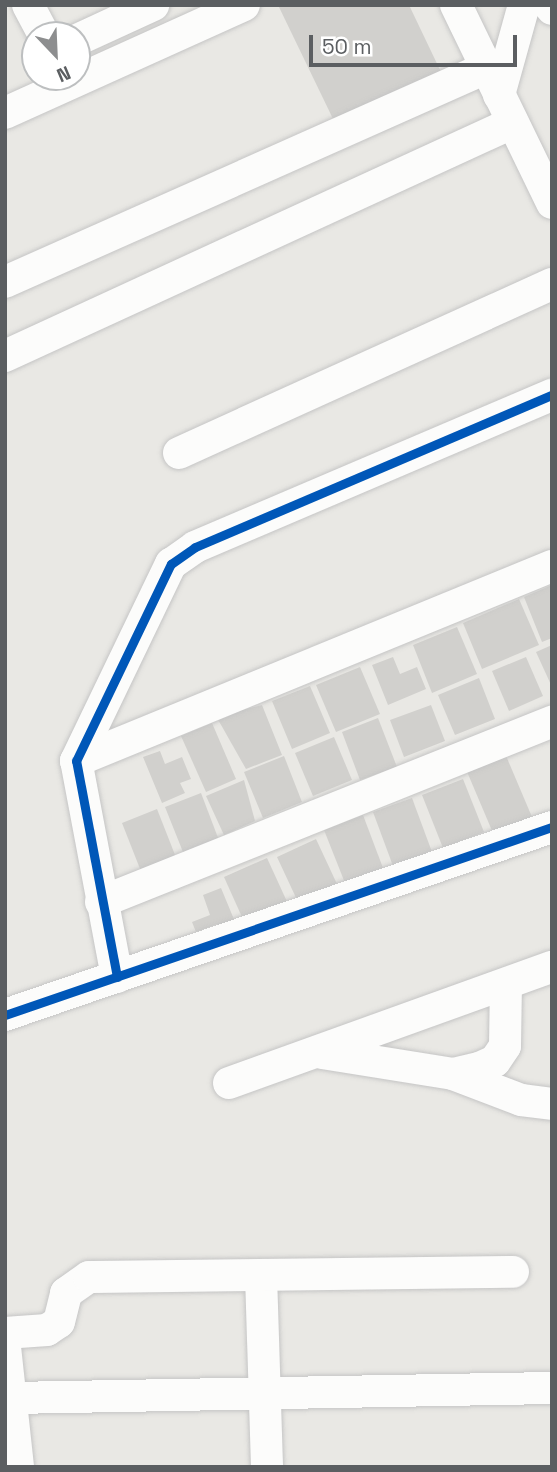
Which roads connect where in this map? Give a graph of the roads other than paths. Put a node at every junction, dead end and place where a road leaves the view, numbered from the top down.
1 (28, 5) edge
2 (153, 5) edge
3 (244, 5) edge
4 (456, 5) edge
5 (524, 5) edge
6 (117, 13) edge
7 (37, 21) edge
8 (91, 31) edge
9 (492, 82) junction
10 (5, 113) edge
11 (512, 123) junction
12 (552, 203) edge
13 (5, 282) edge
14 (552, 284) edge
15 (5, 356) edge
16 (552, 396) edge
17 (179, 453) dead end
18 (552, 566) edge
19 (552, 723) edge
20 (76, 761) junction
21 (552, 827) edge
22 (101, 902) junction
23 (552, 967) edge
24 (117, 977) junction
25 (506, 984) junction
26 (5, 1015) edge
27 (317, 1052) junction
28 (453, 1074) junction
29 (229, 1083) dead end
30 (552, 1104) edge
31 (513, 1272) dead end
32 (261, 1275) junction
33 (5, 1333) edge
34 (5, 1347) edge
35 (552, 1388) edge
36 (265, 1393) junction
37 (11, 1398) junction
38 (18, 1467) edge
39 (267, 1467) edge

1 - 7 street
2 - 6 street
3 - 10 street
4 - 9 street
5 - 9 street
6 - 8 street
9 - 11 street
9 - 13 street
11 - 12 street
11 - 15 street
14 - 17 street
16 - 20 street
18 - 20 street
19 - 22 street
20 - 22 street
21 - 24 street
22 - 24 street
23 - 25 street
24 - 26 street
25 - 27 street
25 - 28 street
27 - 28 street
27 - 29 street
28 - 30 street
31 - 32 street
32 - 33 street
32 - 36 street
34 - 37 street
35 - 36 street
36 - 37 street
36 - 39 street
37 - 38 street

